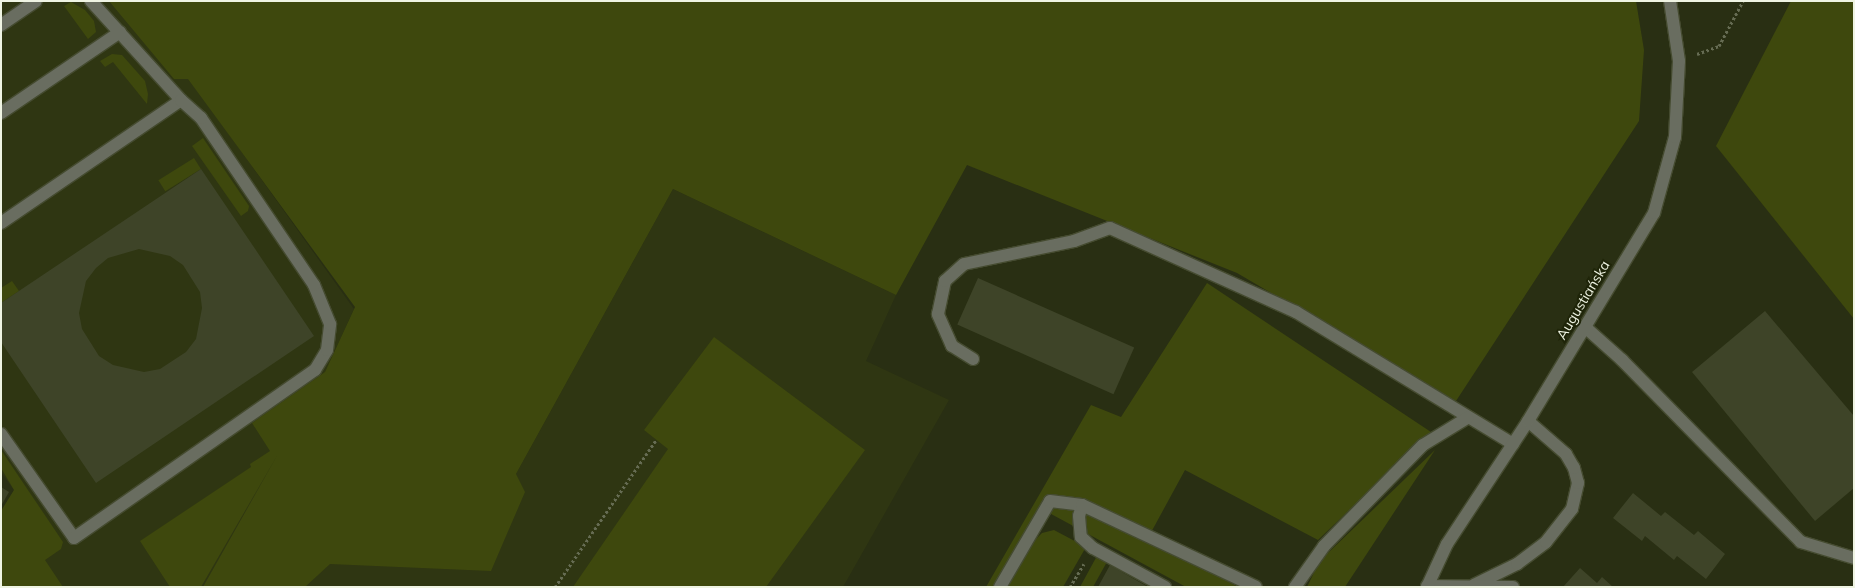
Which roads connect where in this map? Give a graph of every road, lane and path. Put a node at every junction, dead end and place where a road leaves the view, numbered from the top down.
1 (36, 1) edge
2 (91, 1) edge
3 (1670, 1) edge
4 (1742, 1) edge
5 (1, 25) edge
6 (120, 32) junction
7 (1679, 61) junction
8 (181, 100) junction
9 (1, 113) edge
10 (1, 223) edge
11 (1585, 327) junction
12 (973, 359) dead end
13 (1467, 418) junction
14 (1528, 421) junction
15 (1, 434) edge
16 (656, 440) dead end
17 (1513, 444) junction
18 (1082, 505) junction
19 (1093, 548) junction
20 (1854, 558) edge
21 (1474, 585) junction
22 (1427, 586) edge
23 (555, 587) edge
24 (1000, 587) edge
25 (1070, 587) edge
26 (1165, 587) edge
27 (1256, 587) edge
28 (1295, 587) edge
29 (1513, 587) edge

1 - 5 street
2 - 6 street
3 - 7 street, Augustiańska
4 - 7 path
6 - 8 street
6 - 9 street
7 - 11 street, Augustiańska
8 - 10 street
8 - 15 street
11 - 14 street, Augustiańska
11 - 20 street
12 - 13 street
13 - 17 street
13 - 28 street
14 - 17 street, Augustiańska
14 - 21 street
16 - 23 path
17 - 22 street, Augustiańska
18 - 19 street
18 - 24 street
18 - 27 street
19 - 25 path
19 - 26 street
21 - 22 street
21 - 29 street

